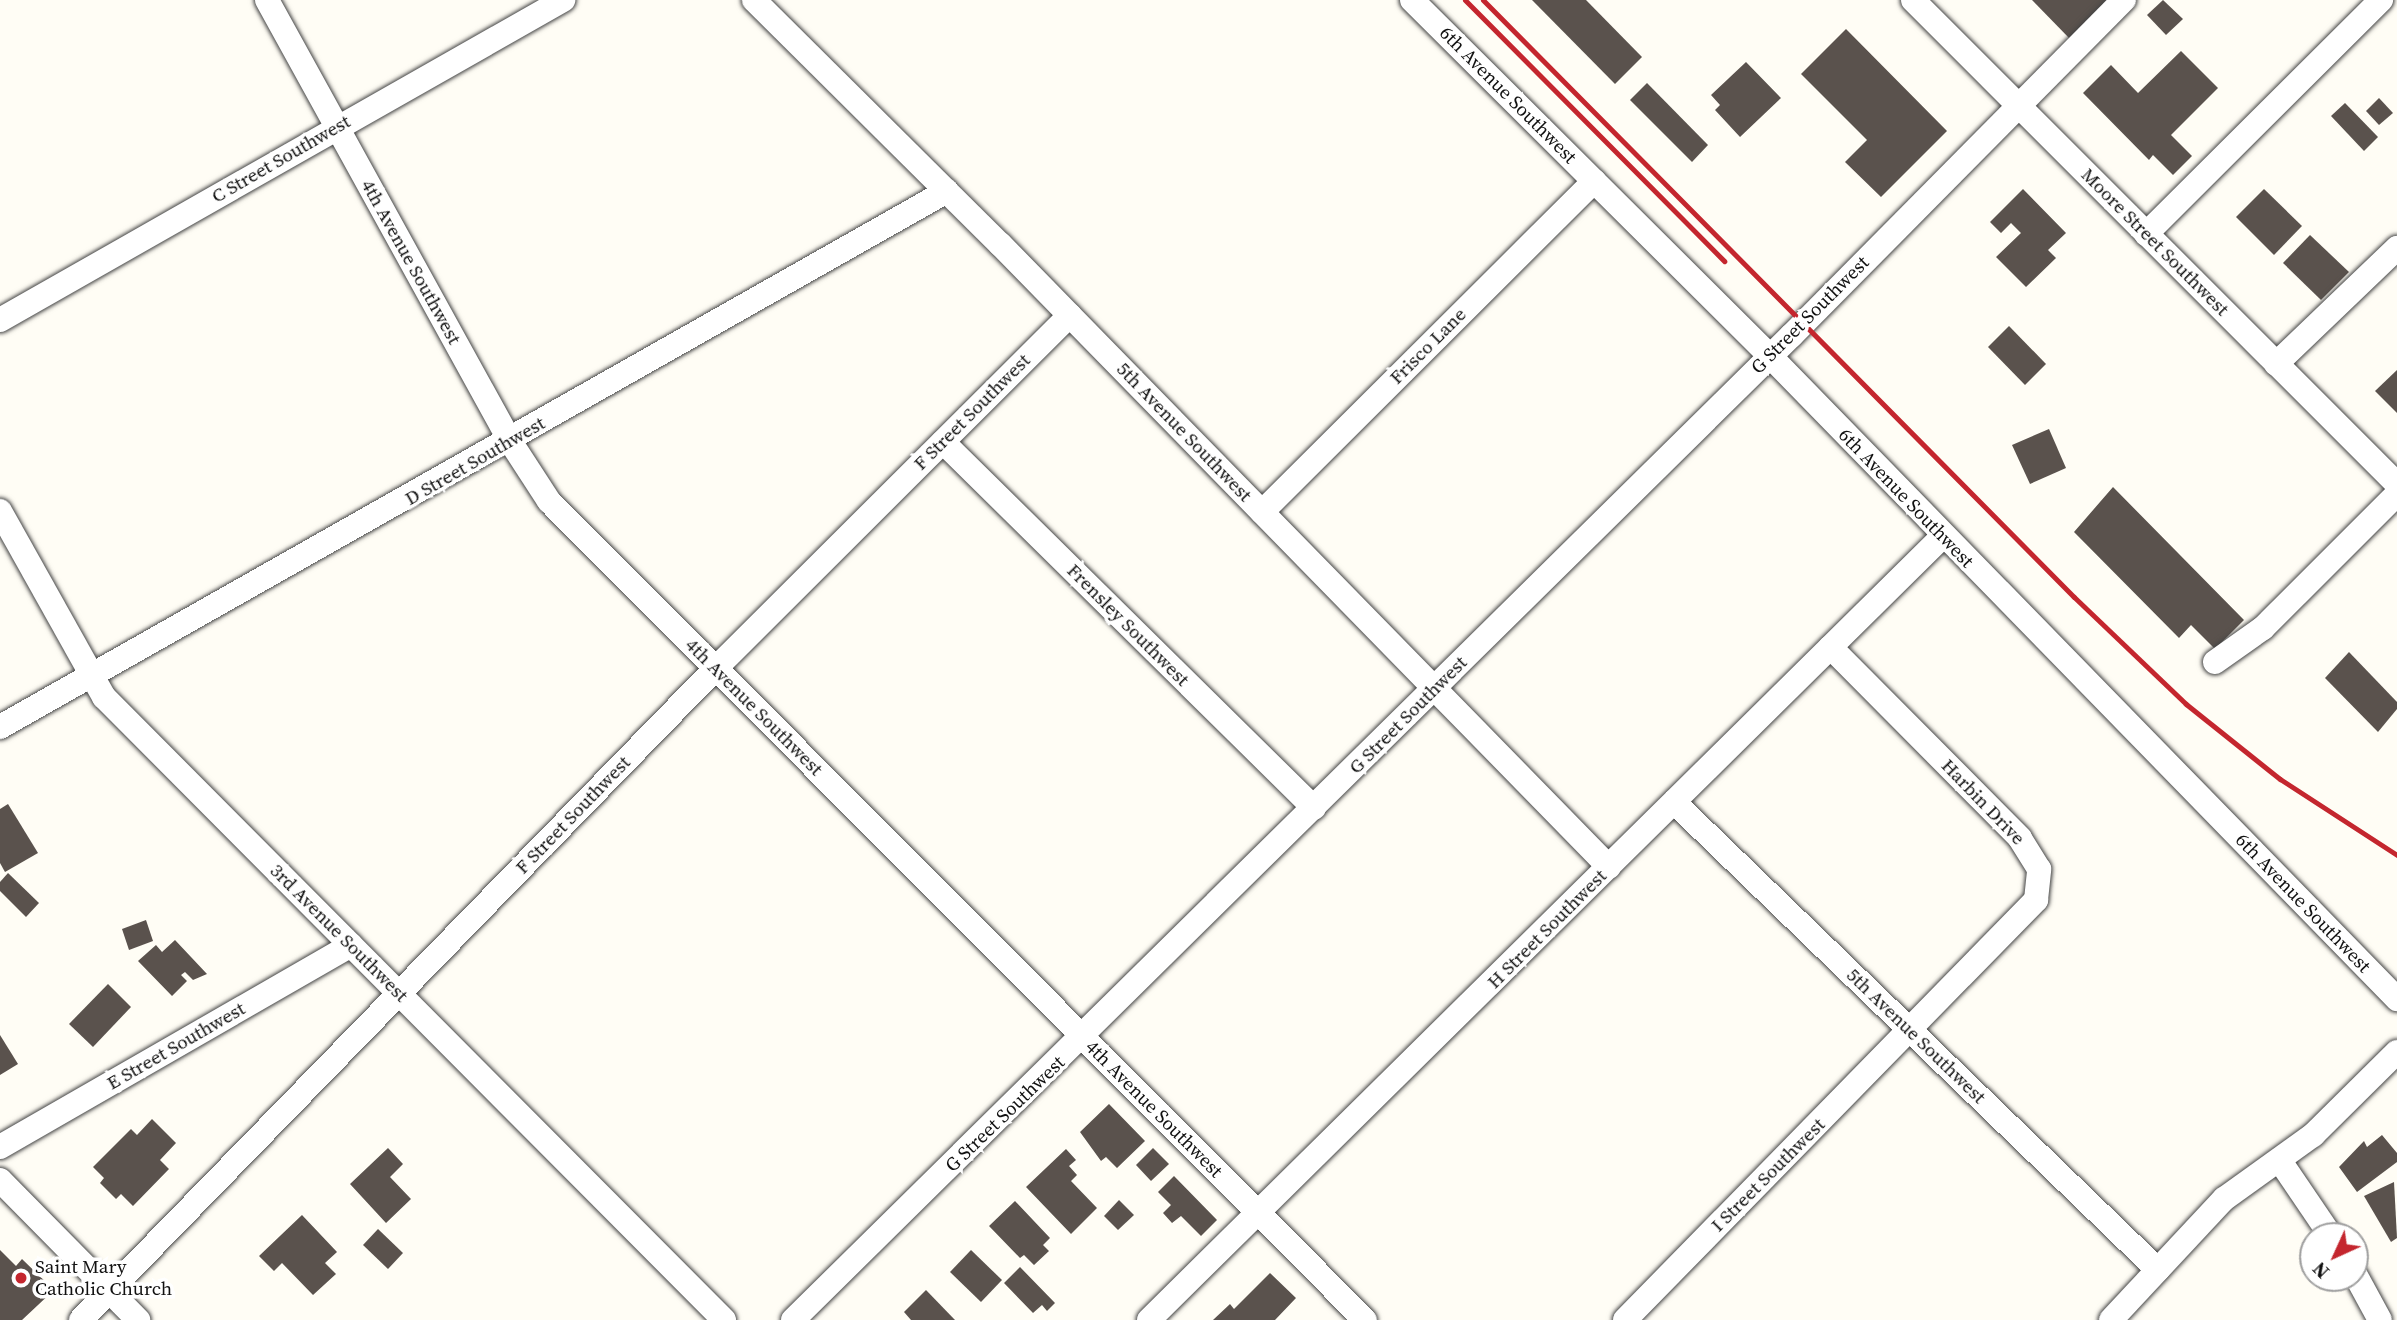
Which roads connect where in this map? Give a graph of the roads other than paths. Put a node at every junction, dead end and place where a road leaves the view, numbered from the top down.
1 (268, 0) edge
2 (563, 0) edge
3 (754, 0) edge
4 (1412, 0) edge
5 (1913, 0) edge
6 (2124, 0) edge
7 (2381, 0) edge
8 (2019, 107) junction
9 (337, 127) junction
10 (1594, 181) junction
11 (947, 191) junction
12 (2146, 234) junction
13 (2397, 248) edge
14 (1070, 315) junction
15 (0, 320) edge
16 (1769, 355) junction
17 (2276, 364) junction
18 (510, 442) junction
19 (943, 442) junction
20 (2397, 484) edge
21 (2397, 494) edge
22 (0, 512) edge
23 (1262, 512) junction
24 (1943, 536) junction
25 (1830, 647) junction
26 (2215, 662) dead end
27 (715, 668) junction
28 (92, 676) junction
29 (1434, 688) junction
30 (0, 727) edge
31 (1674, 802) junction
32 (1314, 808) junction
33 (1609, 867) junction
34 (351, 945) junction
35 (399, 992) junction
36 (2397, 999) edge
37 (1911, 1031) junction
38 (1084, 1038) junction
39 (2397, 1052) edge
40 (0, 1147) edge
41 (2280, 1161) junction
42 (0, 1180) edge
43 (1260, 1214) junction
44 (2321, 1222) edge
45 (2158, 1270) junction
46 (110, 1292) junction
47 (2365, 1292) edge
48 (2118, 1317) edge
49 (82, 1320) edge
50 (138, 1320) edge
51 (724, 1320) edge
52 (793, 1320) edge
53 (1149, 1320) edge
54 (1365, 1320) edge
55 (1625, 1320) edge
56 (2380, 1320) edge

1 - 9 street, 4th Avenue Southwest
2 - 9 street, C Street Southwest
3 - 11 street, 5th Avenue Southwest
4 - 10 street, 6th Avenue Southwest
5 - 8 street, Moore Street Southwest
6 - 8 street, G Street Southwest
7 - 12 street
8 - 12 street, Moore Street Southwest
8 - 16 street, G Street Southwest
9 - 15 street, C Street Southwest
9 - 18 street, 4th Avenue Southwest
10 - 16 street, 6th Avenue Southwest
10 - 23 street, Frisco Lane
11 - 14 street, 5th Avenue Southwest
11 - 18 street, D Street Southwest
12 - 17 street, Moore Street Southwest
13 - 17 street
14 - 19 street, F Street Southwest
14 - 23 street, 5th Avenue Southwest
16 - 24 street, 6th Avenue Southwest
16 - 29 street, G Street Southwest
17 - 20 street, Moore Street Southwest
18 - 27 street, 4th Avenue Southwest
18 - 28 street, D Street Southwest
19 - 27 street, F Street Southwest
19 - 32 street, Frensley Southwest
21 - 26 street
22 - 28 street, 3rd Avenue Southwest
23 - 29 street, 5th Avenue Southwest
24 - 25 street, H Street Southwest
24 - 36 street, 6th Avenue Southwest
25 - 31 street, H Street Southwest
25 - 37 street, Harbin Drive
27 - 35 street, F Street Southwest
27 - 38 street, 4th Avenue Southwest
28 - 30 street, D Street Southwest
28 - 34 street, 3rd Avenue Southwest
29 - 32 street, G Street Southwest
29 - 33 street, 5th Avenue Southwest
31 - 33 street, H Street Southwest
31 - 37 street, 5th Avenue Southwest
32 - 38 street, G Street Southwest
33 - 43 street, H Street Southwest
34 - 35 street, 3rd Avenue Southwest
34 - 40 street, E Street Southwest
35 - 46 street, F Street Southwest
35 - 51 street, 3rd Avenue Southwest
37 - 45 street, 5th Avenue Southwest
37 - 55 street, I Street Southwest
38 - 43 street, 4th Avenue Southwest
38 - 52 street, G Street Southwest
39 - 41 street
41 - 44 street
41 - 45 street
42 - 46 street
43 - 53 street, H Street Southwest
43 - 54 street, 4th Avenue Southwest
45 - 48 street
46 - 49 street, F Street Southwest
46 - 50 street
47 - 56 street

